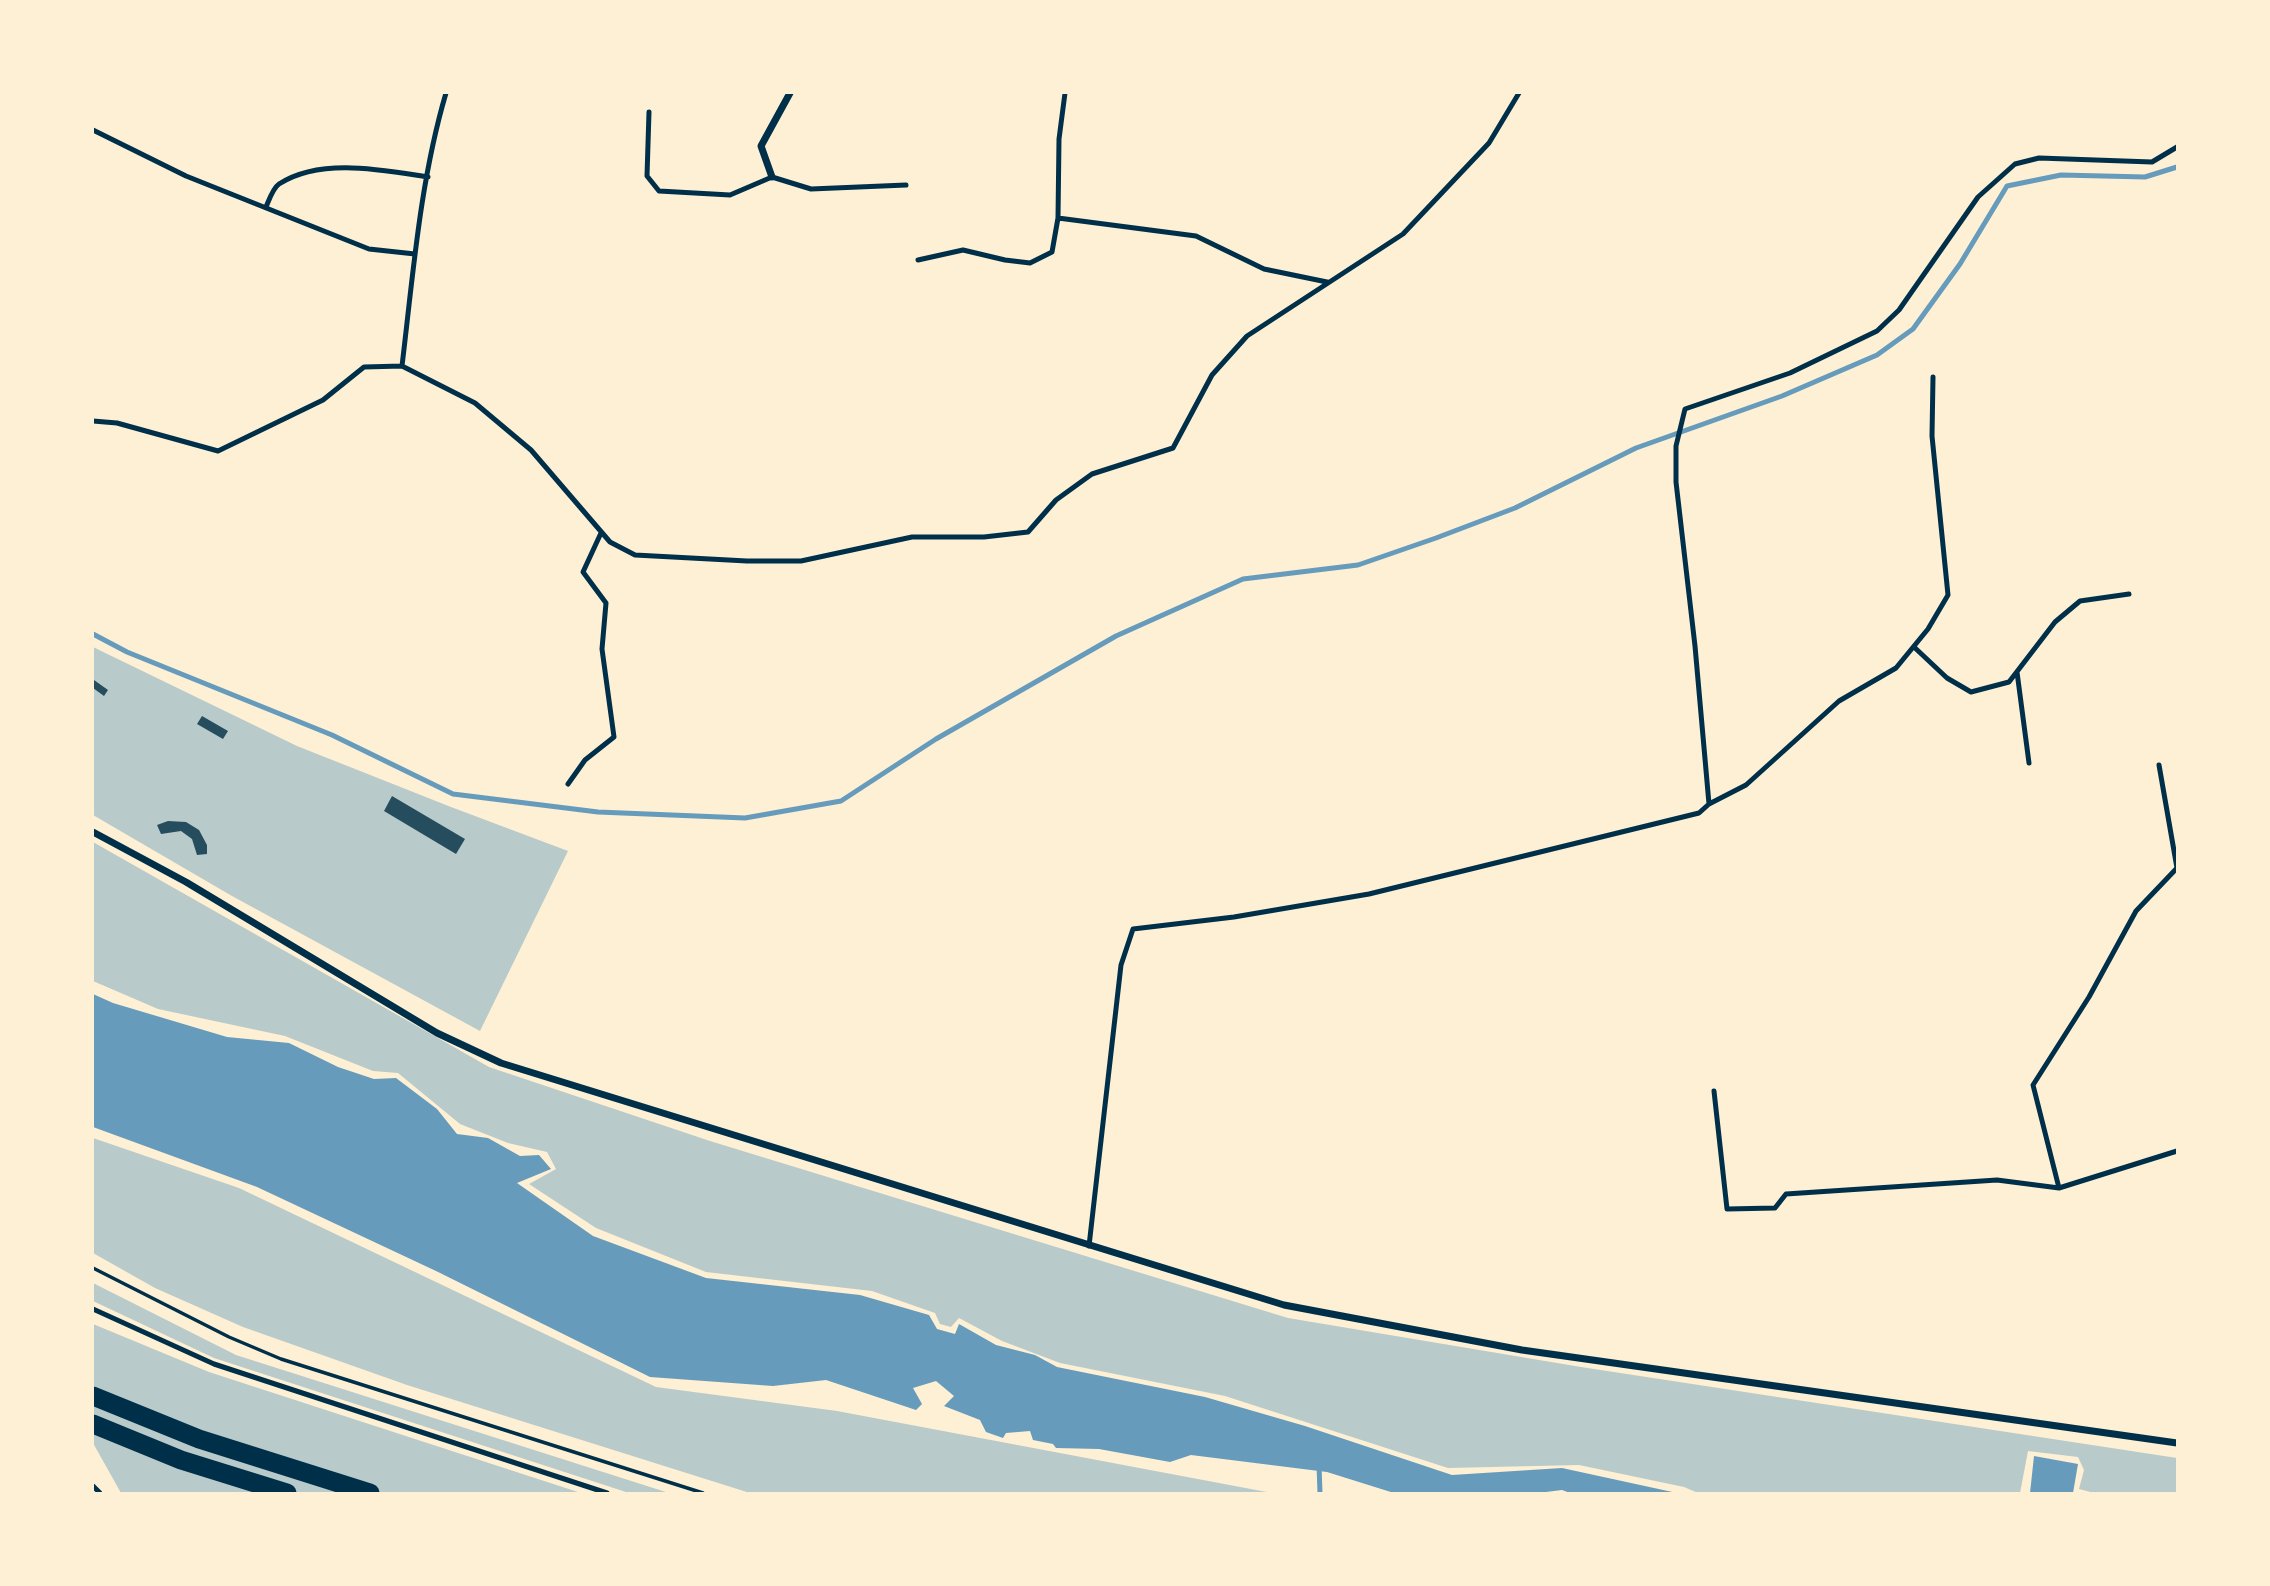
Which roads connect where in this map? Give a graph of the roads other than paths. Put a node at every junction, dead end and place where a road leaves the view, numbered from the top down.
1 (446, 93) edge
2 (790, 93) edge
3 (1065, 93) edge
4 (1519, 93) edge
5 (649, 112) dead end
6 (93, 130) edge
7 (2177, 147) edge
8 (428, 177) junction
9 (772, 177) junction
10 (906, 185) dead end
11 (266, 207) junction
12 (1058, 218) junction
13 (415, 254) junction
14 (918, 260) dead end
15 (1327, 282) junction
16 (402, 366) junction
17 (1933, 377) dead end
18 (93, 421) edge
19 (601, 533) junction
20 (2129, 594) dead end
21 (1914, 647) junction
22 (2017, 672) junction
23 (2029, 762) dead end
24 (2159, 765) dead end
25 (568, 784) dead end
26 (1709, 804) junction
27 (93, 832) edge
28 (1714, 1091) dead end
29 (2177, 1152) edge
30 (2059, 1188) junction
31 (1089, 1246) junction
32 (93, 1309) edge
33 (93, 1396) edge
34 (93, 1424) edge
35 (2177, 1443) edge
36 (93, 1486) edge
37 (100, 1493) edge
38 (287, 1493) edge
39 (370, 1493) edge
40 (607, 1493) edge

1 - 8 lane
2 - 9 street
3 - 12 lane
4 - 15 lane
5 - 9 lane
6 - 11 lane
7 - 26 lane
8 - 11 lane
8 - 13 lane
9 - 10 lane
11 - 13 lane
12 - 14 lane
12 - 15 lane
13 - 16 lane
15 - 19 lane
16 - 18 lane
16 - 19 lane
17 - 21 lane
19 - 25 lane
20 - 22 lane
21 - 22 lane
21 - 26 lane
22 - 23 lane
24 - 30 lane
26 - 31 lane
27 - 31 street
28 - 30 lane
29 - 30 lane
31 - 35 street
32 - 40 lane
33 - 39 highway
34 - 38 highway
36 - 37 lane

